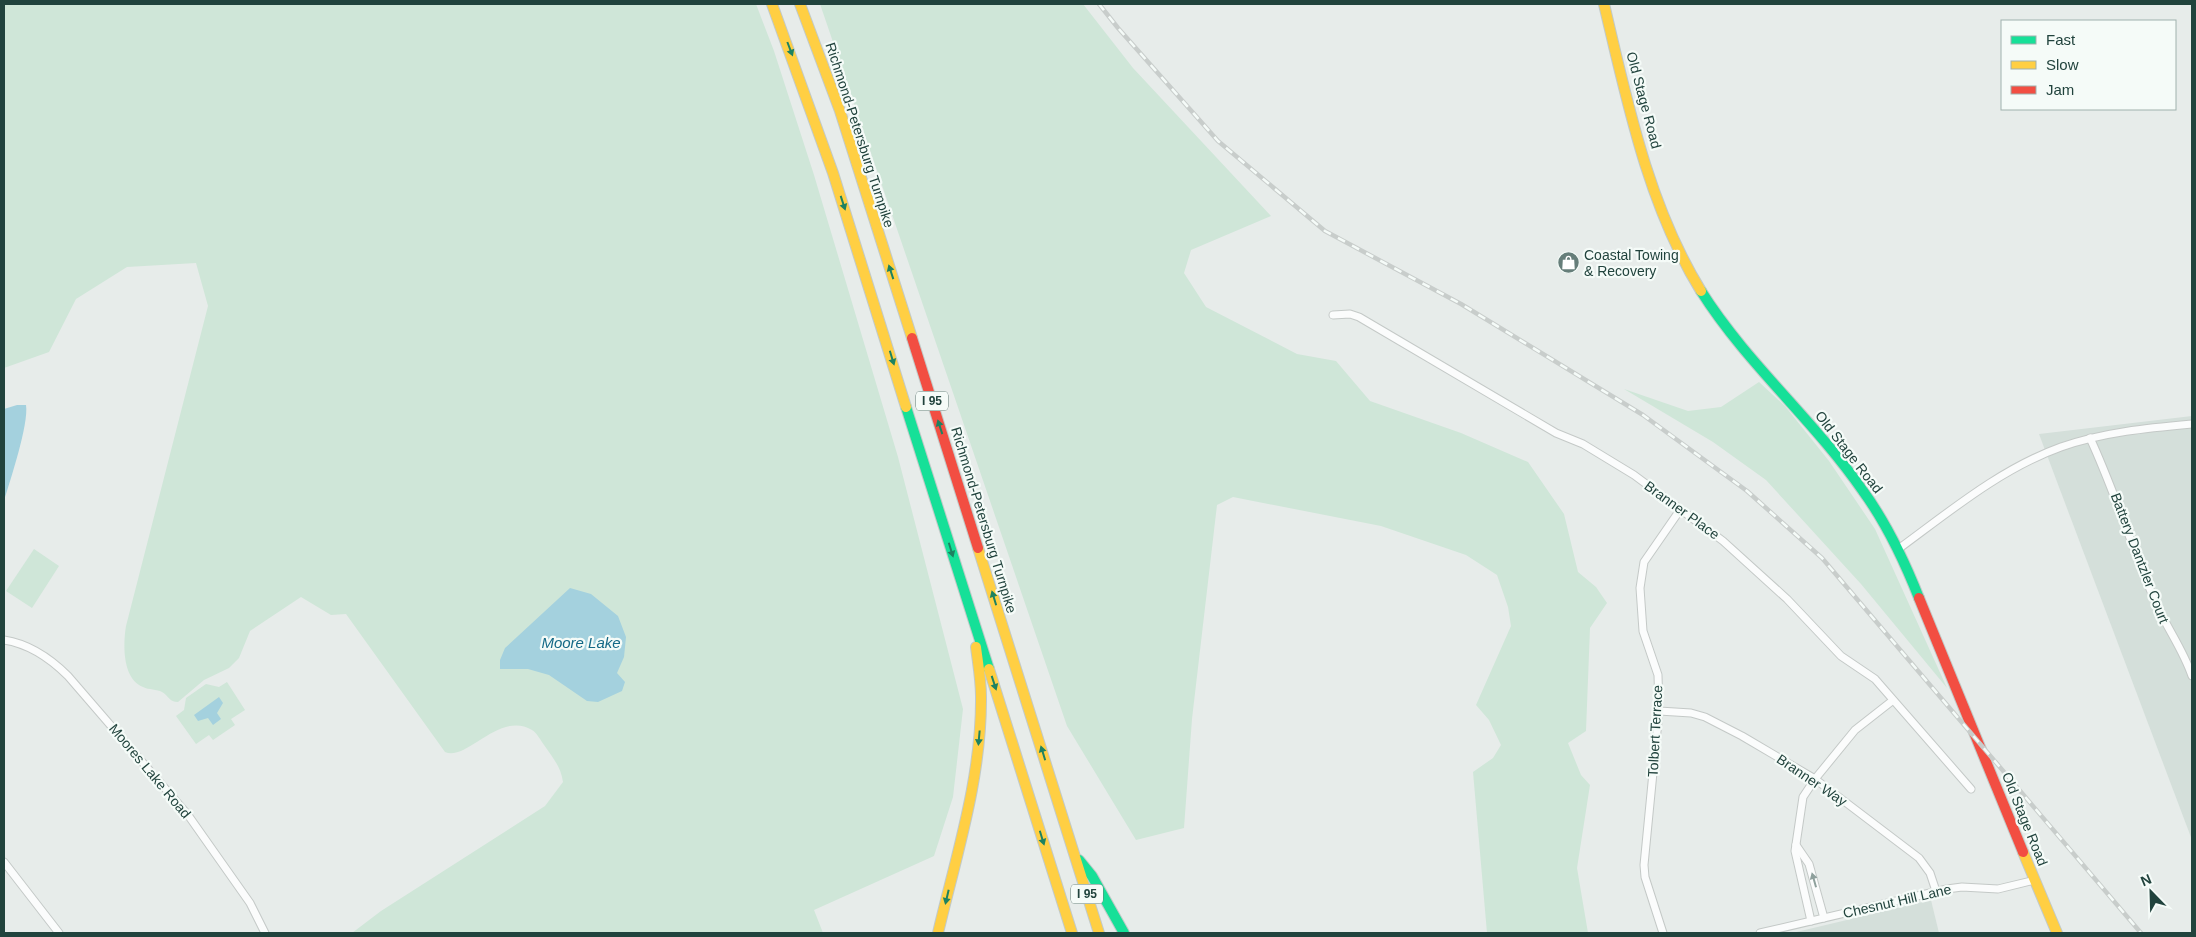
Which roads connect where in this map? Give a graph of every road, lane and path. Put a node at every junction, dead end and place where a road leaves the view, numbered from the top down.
1 (772, 4) edge
2 (800, 4) edge
3 (1604, 4) edge
4 (1333, 315) dead end
5 (2192, 424) edge
6 (2090, 438) junction
7 (1680, 510) junction
8 (1898, 550) junction
9 (973, 620) junction
10 (4, 640) edge
11 (2192, 676) edge
12 (1892, 701) junction
13 (1659, 711) junction
14 (1815, 778) junction
15 (1971, 789) dead end
16 (1796, 845) junction
17 (1074, 854) junction
18 (4, 862) edge
19 (2035, 880) junction
20 (1936, 892) junction
21 (1824, 918) junction
22 (1811, 922) junction
23 (59, 933) edge
24 (265, 933) edge
25 (938, 933) edge
26 (1072, 933) edge
27 (1099, 933) edge
28 (1124, 933) edge
29 (1663, 933) edge
30 (1760, 933) edge
31 (2057, 933) edge

1 -> 9 main road, I 95
17 -> 2 main road, Richmond-Petersburg Turnpike / I 95
3 - 8 main road, Old Stage Road
4 - 7 street, Branner Place
5 - 6 street
6 - 8 street
6 - 11 street, Battery Dantzler Court
7 - 12 street, Branner Place
7 - 13 street, Tolbert Terrace
8 - 19 main road, Old Stage Road
9 -> 25 main road
9 -> 26 main road, I 95
10 - 24 street, Moores Lake Road
12 - 14 street
12 - 15 street, Branner Place
13 - 14 street, Branner Way
13 - 29 street, Tolbert Terrace
14 - 16 street
14 - 20 street, Branner Way
21 -> 16 street
16 - 22 street
17 - 27 main road, Richmond-Petersburg Turnpike / I 95
17 - 28 main road
18 - 23 street
19 - 20 street, Chesnut Hill Lane
19 - 31 main road, Old Stage Road
20 - 21 street, Chesnut Hill Lane
21 - 22 street, Chesnut Hill Lane
22 - 30 street, Chesnut Hill Lane

